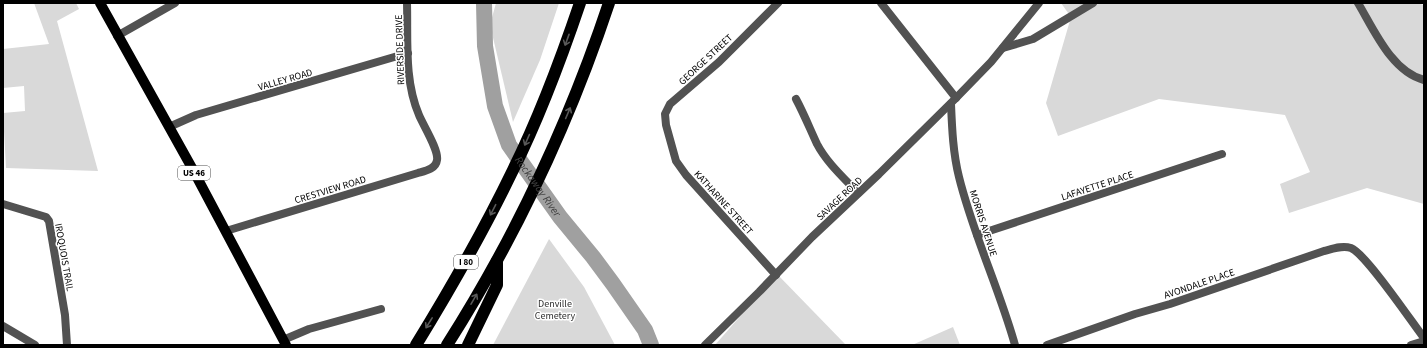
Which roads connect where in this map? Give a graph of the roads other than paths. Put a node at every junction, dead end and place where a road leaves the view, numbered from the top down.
1 (100, 3) edge
2 (176, 3) edge
3 (407, 3) edge
4 (580, 3) edge
5 (608, 3) edge
6 (778, 3) edge
7 (881, 3) edge
8 (1039, 3) edge
9 (1093, 3) edge
10 (1358, 3) edge
11 (117, 36) junction
12 (1003, 48) junction
13 (408, 54) junction
14 (1424, 80) edge
15 (796, 99) dead end
16 (953, 101) junction
17 (168, 127) junction
18 (669, 137) joint
19 (1222, 154) dead end
20 (437, 162) joint
21 (858, 194) junction
22 (3, 204) edge
23 (226, 231) junction
24 (977, 235) junction
25 (497, 260) junction
26 (776, 275) junction
27 (381, 309) dead end
28 (3, 326) edge
29 (1424, 338) edge
30 (1424, 341) edge
31 (284, 342) edge
32 (35, 345) edge
33 (67, 345) edge
34 (416, 345) edge
35 (447, 345) edge
36 (468, 345) edge
37 (705, 345) edge
38 (1015, 345) edge
39 (1047, 345) edge
40 (1411, 345) edge

1 - 11 main road, US 46
2 - 11 street
3 - 13 street, RIVERSIDE DRIVE
4 -> 34 highway, I 80
25 -> 5 highway, I 80
6 - 18 street, GEORGE STREET
7 - 16 street
8 - 12 street
9 - 12 street
10 - 14 street
11 - 17 main road, US 46
12 - 16 street, SAVAGE ROAD
13 - 17 street, VALLEY ROAD
13 - 20 street, RIVERSIDE DRIVE
15 - 21 street
16 - 21 street, SAVAGE ROAD
16 - 24 street, MORRIS AVENUE
17 - 23 main road, US 46
18 - 26 street, KATHARINE STREET
19 - 24 street, LAFAYETTE PLACE
20 - 23 street, CRESTVIEW ROAD
21 - 26 street, SAVAGE ROAD
22 - 33 street, IROQUOIS TRAIL
23 - 31 main road, US 46
24 - 38 street, MORRIS AVENUE
35 -> 25 highway, I 80
25 - 36 highway
26 - 37 street, SAVAGE ROAD
27 - 31 street
28 - 32 street
29 - 39 street, AVONDALE PLACE
30 - 40 street

